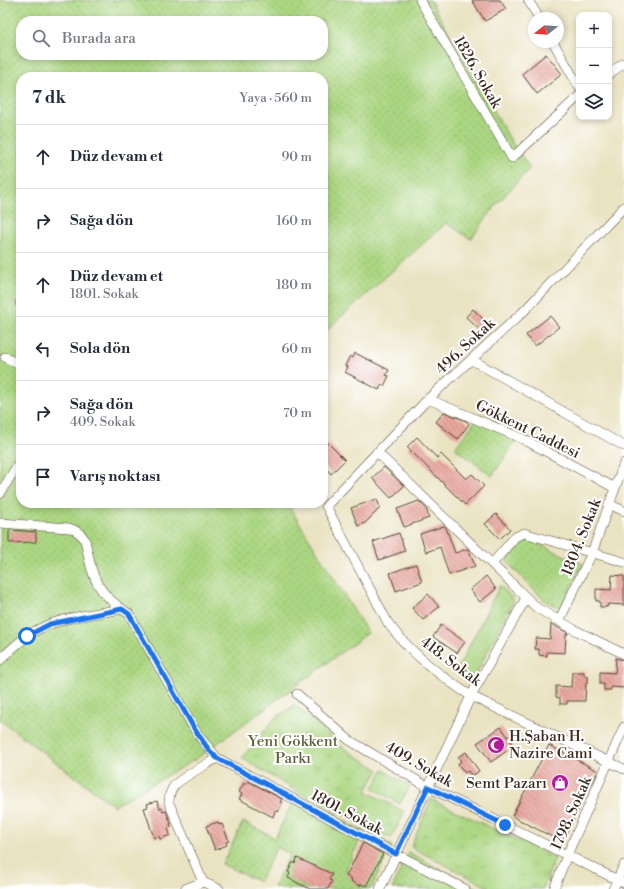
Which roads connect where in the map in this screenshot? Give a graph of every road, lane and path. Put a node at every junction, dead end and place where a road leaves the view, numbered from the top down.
1 (420, 0) edge
2 (528, 0) edge
3 (535, 12) edge
4 (556, 48) edge
5 (624, 63) edge
6 (612, 72) edge
7 (577, 84) edge
8 (576, 99) edge
9 (624, 207) edge
10 (5, 357) dead end
11 (472, 360) junction
12 (16, 363) edge
13 (428, 399) junction
14 (624, 446) edge
15 (377, 452) junction
16 (624, 463) edge
17 (16, 467) edge
18 (615, 488) junction
19 (0, 494) edge
20 (328, 504) edge
21 (610, 504) junction
22 (327, 508) edge
23 (624, 511) edge
24 (0, 522) edge
25 (592, 553) junction
26 (624, 562) edge
27 (492, 564) junction
28 (526, 598) junction
29 (122, 609) junction
30 (559, 621) junction
31 (624, 654) edge
32 (0, 660) edge
33 (297, 694) dead end
34 (471, 696) junction
35 (624, 727) edge
36 (217, 758) junction
37 (609, 761) junction
38 (624, 769) edge
39 (428, 787) junction
40 (396, 854) junction
41 (567, 855) junction
42 (624, 865) edge
43 (621, 881) edge
44 (203, 882) junction
45 (185, 889) edge
46 (219, 889) edge
47 (380, 889) edge
48 (465, 889) edge
49 (554, 889) edge
50 (614, 889) edge

1 - 8 street, 1826. Sokak
2 - 3 street
4 - 7 street
5 - 6 street
9 - 11 street, 496. Sokak
10 - 12 street
11 - 13 street, 496. Sokak
11 - 14 street
13 - 15 street, 496. Sokak
13 - 18 street, Gökkent Caddesi
15 - 20 street, 496. Sokak
15 - 27 street
16 - 18 street, 1804. Sokak
17 - 19 street
18 - 21 street, 1804. Sokak
21 - 23 street
21 - 25 street, 1804. Sokak
22 - 34 street, 418. Sokak
24 - 29 street
25 - 26 street
25 - 27 street
25 - 30 street, 1804. Sokak
27 - 28 street
28 - 30 street
28 - 34 street
29 - 32 street
29 - 36 street
30 - 31 street
33 - 39 street, 409. Sokak
34 - 37 street, 418. Sokak
34 - 39 street
35 - 37 street, 1798. Sokak
36 - 40 street, 1801. Sokak
36 - 44 street
37 - 38 street, 418. Sokak
37 - 41 street, 1798. Sokak
39 - 40 street
39 - 41 street, 409. Sokak
40 - 47 street
40 - 48 street, 1801. Sokak
41 - 43 street, 409. Sokak
41 - 49 street, 1798. Sokak
42 - 43 street
43 - 50 street
44 - 45 street
44 - 46 street

